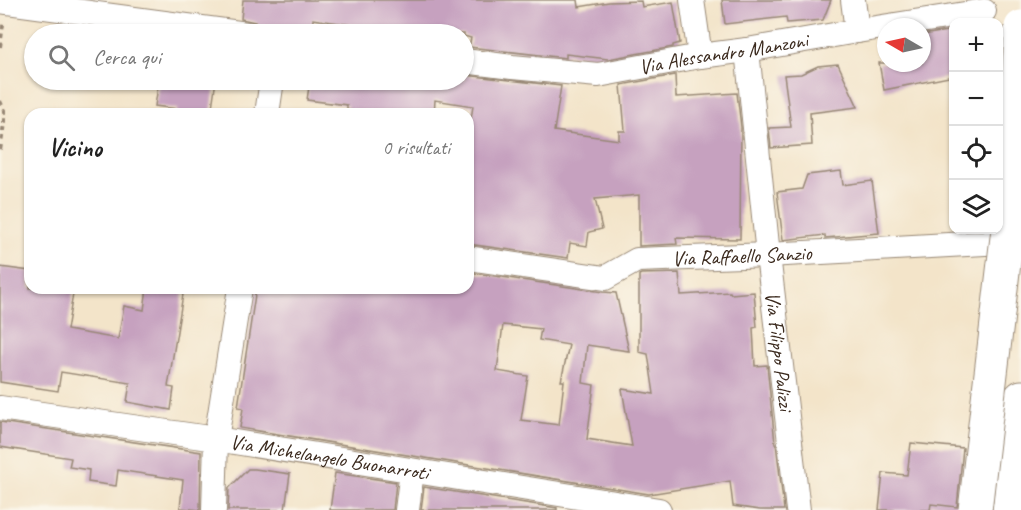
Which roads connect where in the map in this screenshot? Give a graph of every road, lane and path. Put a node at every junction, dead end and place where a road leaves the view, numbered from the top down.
1 (692, 0) edge
2 (853, 0) edge
3 (2, 9) edge
4 (984, 11) dead end
5 (150, 24) edge
6 (1021, 27) edge
7 (857, 31) junction
8 (0, 47) edge
9 (747, 50) junction
10 (700, 56) junction
11 (474, 63) edge
12 (271, 90) edge
13 (0, 101) edge
14 (268, 108) edge
15 (0, 151) edge
16 (1021, 241) edge
17 (768, 255) junction
18 (474, 259) edge
19 (239, 294) edge
20 (1021, 397) edge
21 (0, 408) edge
22 (216, 440) junction
23 (412, 471) junction
24 (564, 502) edge
25 (214, 510) edge
26 (407, 510) edge
27 (659, 510) edge
28 (798, 510) edge
29 (975, 510) edge
30 (1009, 510) edge

1 - 10 street
2 - 7 street
3 - 5 street
3 - 8 path
4 - 7 street, Via Alessandro Manzoni
6 - 29 highway, bridge
7 - 9 street, Via Alessandro Manzoni
9 - 10 street, Via Alessandro Manzoni
9 - 17 street, Via Filippo Palizzi
10 - 11 street, Via Alessandro Manzoni
12 - 14 street
13 - 15 path
16 - 17 street, Via Raffaello Sanzio
17 - 18 street, Via Raffaello Sanzio
17 - 28 street, Via Filippo Palizzi
19 - 22 street
20 - 30 highway
21 - 22 street, Via Michelangelo Buonarroti
22 - 23 street, Via Michelangelo Buonarroti
22 - 25 street
23 - 24 street, Via Michelangelo Buonarroti
23 - 26 street
24 - 27 street, Via Michelangelo Buonarroti

